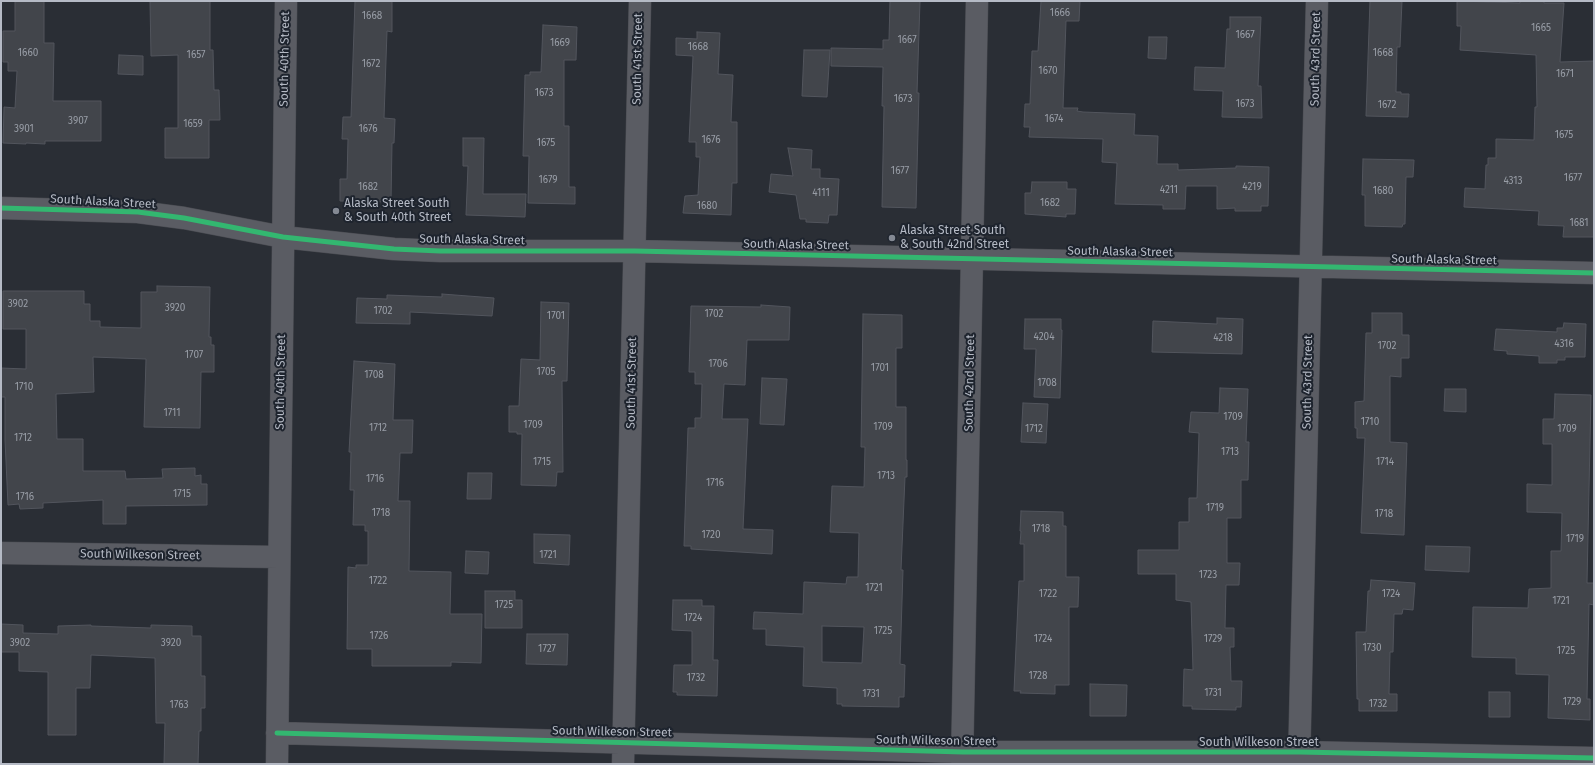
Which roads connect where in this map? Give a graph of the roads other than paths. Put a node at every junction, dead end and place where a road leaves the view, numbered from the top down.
1 (286, 1) edge
2 (640, 1) edge
3 (978, 1) edge
4 (1317, 1) edge
5 (1, 208) edge
6 (283, 237) junction
7 (635, 251) junction
8 (973, 259) junction
9 (1311, 266) junction
10 (1594, 273) edge
11 (1, 553) edge
12 (279, 556) junction
13 (277, 734) junction
14 (623, 753) edge
15 (963, 758) edge
16 (1299, 758) edge
17 (1594, 758) edge
18 (277, 764) edge

1 - 6 street, South 40th Street
2 - 7 street, South 41st Street
3 - 8 street, South 42nd Street
4 - 9 street, South 43rd Street
5 - 6 street, South Alaska Street
6 - 7 street, South Alaska Street
6 - 12 street, South 40th Street
7 - 8 street, South Alaska Street
7 - 14 street, South 41st Street
8 - 9 street, South Alaska Street
8 - 15 street, South 42nd Street
9 - 10 street, South Alaska Street
9 - 16 street, South 43rd Street
11 - 12 street, South Wilkeson Street
12 - 13 street, South 40th Street
13 - 14 street, South Wilkeson Street
13 - 18 street, South 40th Street
14 - 15 street, South Wilkeson Street
15 - 16 street, South Wilkeson Street
16 - 17 street, South Wilkeson Street

